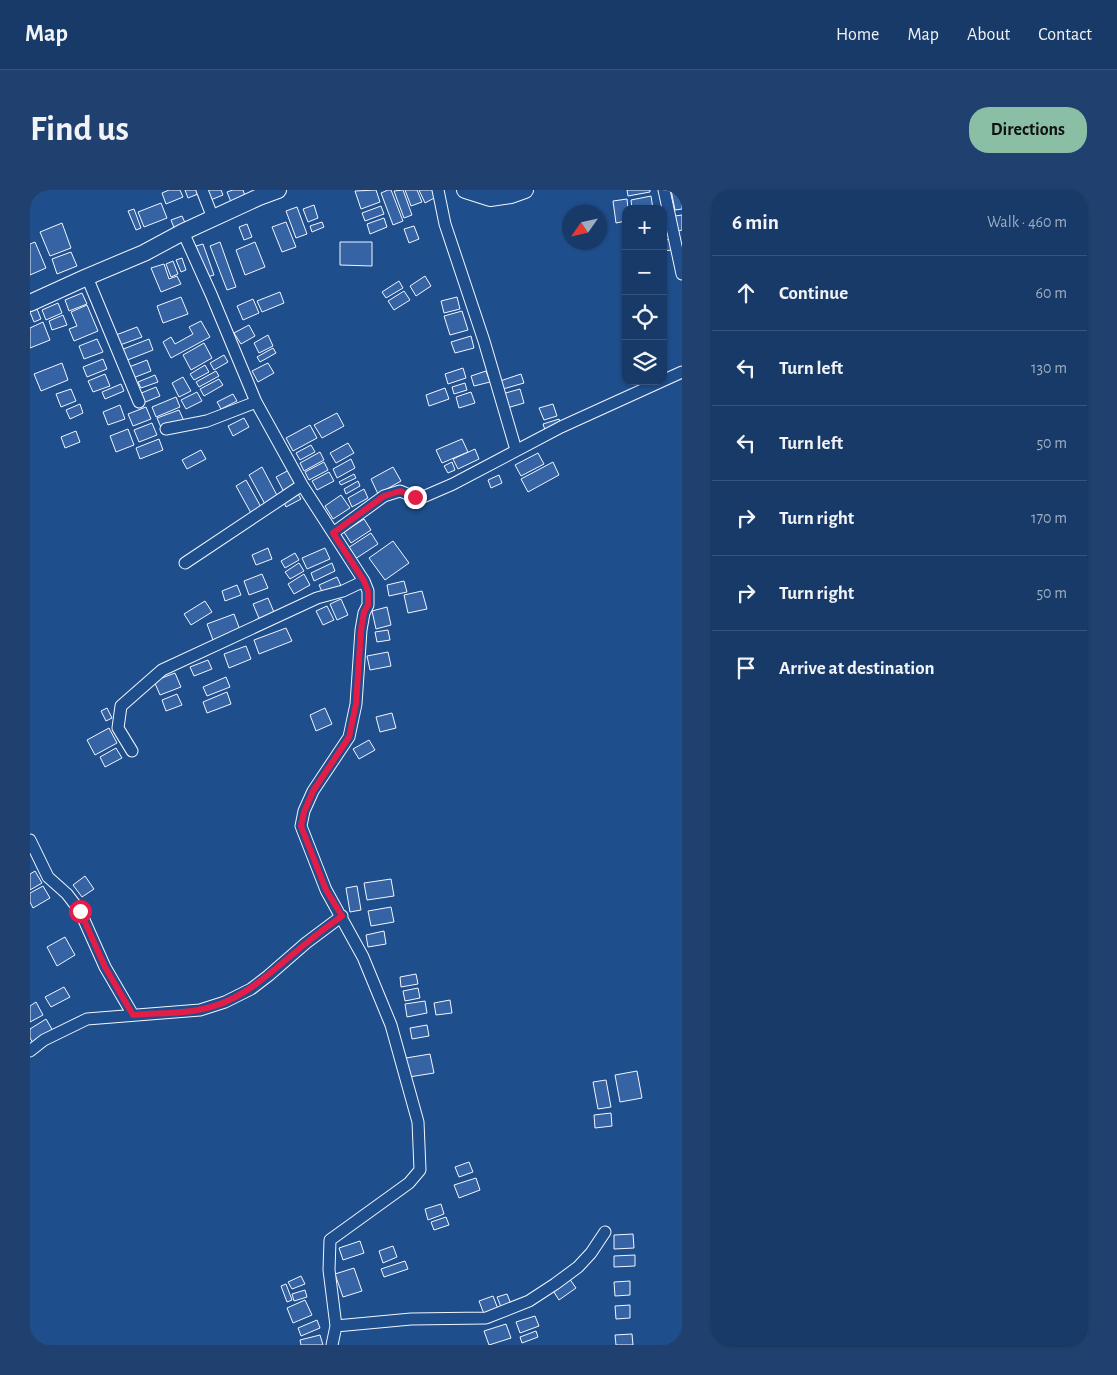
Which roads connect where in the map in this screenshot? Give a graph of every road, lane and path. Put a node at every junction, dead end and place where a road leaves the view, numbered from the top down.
1 (202, 190) edge
2 (278, 190) edge
3 (438, 190) edge
4 (465, 190) edge
5 (526, 190) edge
6 (664, 190) edge
7 (258, 193) edge
8 (214, 218) junction
9 (182, 232) junction
10 (682, 274) edge
11 (87, 277) junction
12 (30, 303) edge
13 (682, 372) edge
14 (140, 402) dead end
15 (256, 402) junction
16 (166, 430) dead end
17 (516, 450) junction
18 (302, 484) junction
19 (333, 533) junction
20 (185, 563) dead end
21 (364, 581) junction
22 (132, 751) dead end
23 (30, 840) edge
24 (342, 916) junction
25 (133, 1015) junction
26 (30, 1051) edge
27 (605, 1232) dead end
28 (336, 1326) junction
29 (332, 1345) edge

1 - 8 street
2 - 7 main road
3 - 17 street
4 - 5 main road
6 - 10 street
7 - 8 main road
8 - 9 main road
9 - 11 main road
9 - 15 street
11 - 12 main road
11 - 14 street
13 - 17 street
15 - 16 street
15 - 18 street
17 - 19 street
18 - 19 street
18 - 20 street
19 - 21 street
21 - 22 street
21 - 24 street
23 - 25 street
24 - 25 street
24 - 28 street
25 - 26 street
27 - 28 street
28 - 29 street

